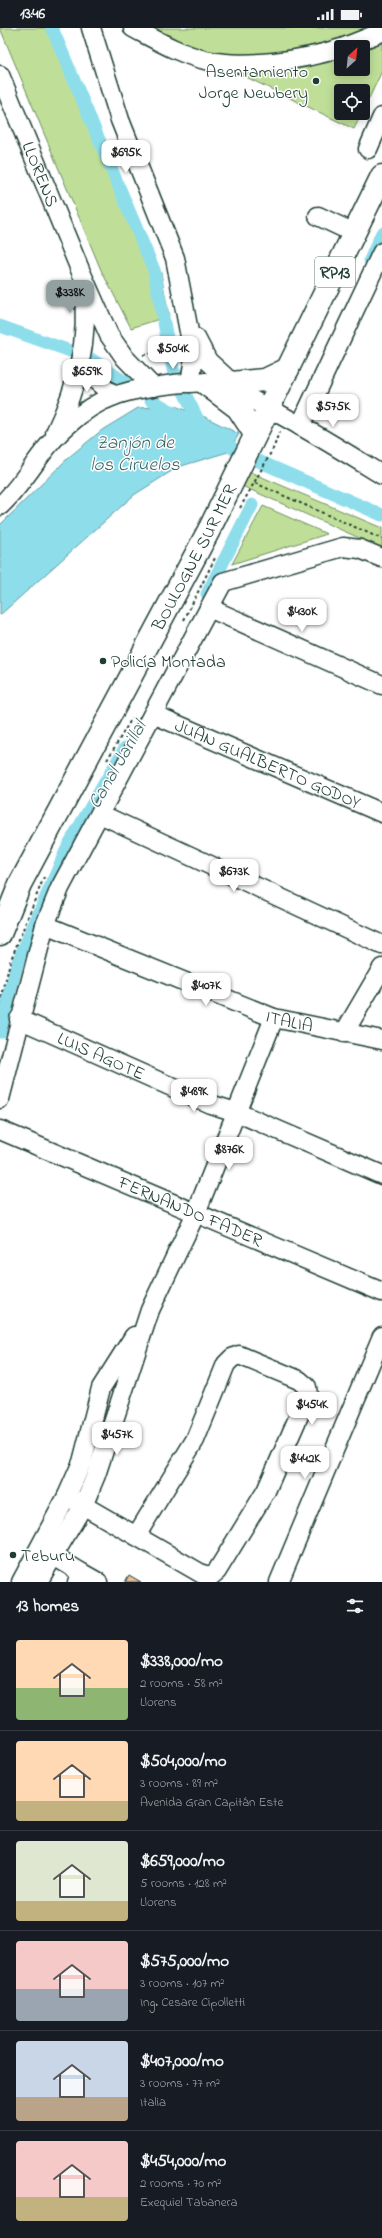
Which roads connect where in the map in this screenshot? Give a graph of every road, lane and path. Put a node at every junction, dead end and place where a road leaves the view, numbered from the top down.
1 (91, 28) edge
2 (136, 29) edge
3 (382, 32) edge
4 (362, 40) edge
5 (334, 50) edge
6 (0, 75) edge
7 (7, 111) edge
8 (382, 117) edge
9 (368, 149) dead end
10 (382, 176) edge
11 (318, 216) dead end
12 (354, 233) junction
13 (382, 252) edge
14 (81, 272) junction
15 (187, 314) junction
16 (179, 349) dead end
17 (124, 358) junction
18 (80, 367) junction
19 (288, 369) junction
20 (207, 383) junction
21 (158, 387) junction
22 (114, 396) junction
23 (268, 408) junction
24 (300, 426) junction
25 (256, 434) junction
26 (49, 444) junction
27 (274, 447) dead end
28 (382, 475) edge
29 (249, 480) junction
30 (0, 506) edge
31 (239, 510) dead end
32 (382, 540) edge
33 (218, 552) dead end
34 (382, 558) edge
35 (209, 608) junction
36 (183, 622) dead end
37 (382, 685) edge
38 (153, 714) junction
39 (132, 717) dead end
40 (105, 763) dead end
41 (382, 813) edge
42 (100, 814) junction
43 (47, 871) dead end
44 (45, 925) junction
45 (0, 934) edge
46 (382, 945) edge
47 (382, 968) edge
48 (0, 1004) edge
49 (274, 1018) junction
50 (19, 1019) junction
51 (344, 1032) junction
52 (382, 1040) edge
53 (0, 1100) edge
54 (236, 1112) junction
55 (0, 1130) edge
56 (382, 1175) edge
57 (196, 1213) junction
58 (382, 1292) edge
59 (150, 1310) junction
60 (382, 1336) edge
61 (67, 1496) junction
62 (83, 1506) junction
63 (136, 1536) junction
64 (47, 1552) junction
65 (79, 1577) edge
66 (21, 1582) edge
67 (38, 1582) edge
68 (98, 1582) edge
69 (279, 1582) edge

1 - 15 street
2 - 5 street
3 - 4 street
6 - 7 street, LLORENS
7 - 14 street, LLORENS
8 - 9 street
10 - 12 main road, BOULOGNE SUR MER / RP13
11 - 12 street
12 - 19 main road, BOULOGNE SUR MER / RP13
13 - 24 street
14 - 17 street, LLORENS
14 - 18 street, LLORENS
15 - 20 street
15 - 20 street
16 - 17 path
17 - 21 street, LLORENS
18 - 22 street
18 - 26 street, LLORENS
19 - 20 main road
19 - 23 main road, BOULOGNE SUR MER / RP13
20 - 21 street
20 - 23 street
20 - 25 main road
21 - 22 street
22 - 26 street
23 - 24 street
23 - 25 main road, BOULOGNE SUR MER / RP13
24 - 28 street
25 - 29 main road, BOULOGNE SUR MER / RP13
26 - 30 street
27 - 29 path
29 - 31 path
29 - 32 path
29 - 45 main road, BOULOGNE SUR MER / RP13
33 - 36 path
34 - 35 street
35 - 37 street
35 - 38 street
38 - 41 street, JUAN GUALBERTO GODOY
38 - 42 street
39 - 40 path
42 - 44 street
42 - 46 street
43 - 48 path
44 - 49 street, ITALIA
44 - 50 street
47 - 51 street
49 - 51 street, ITALIA
49 - 54 street
50 - 53 street
50 - 54 street, LUIS AGOTE
51 - 52 street, ITALIA
54 - 56 street, LUIS AGOTE
54 - 57 street
55 - 57 street, FERNANDO FADER
57 - 58 street, FERNANDO FADER
57 - 59 street
59 - 61 street
59 - 62 street
60 - 69 street
61 - 62 street
61 - 64 street
62 - 63 street
62 - 64 street
63 - 63 street
64 - 65 street
64 - 66 street
64 - 67 street
65 - 68 street

